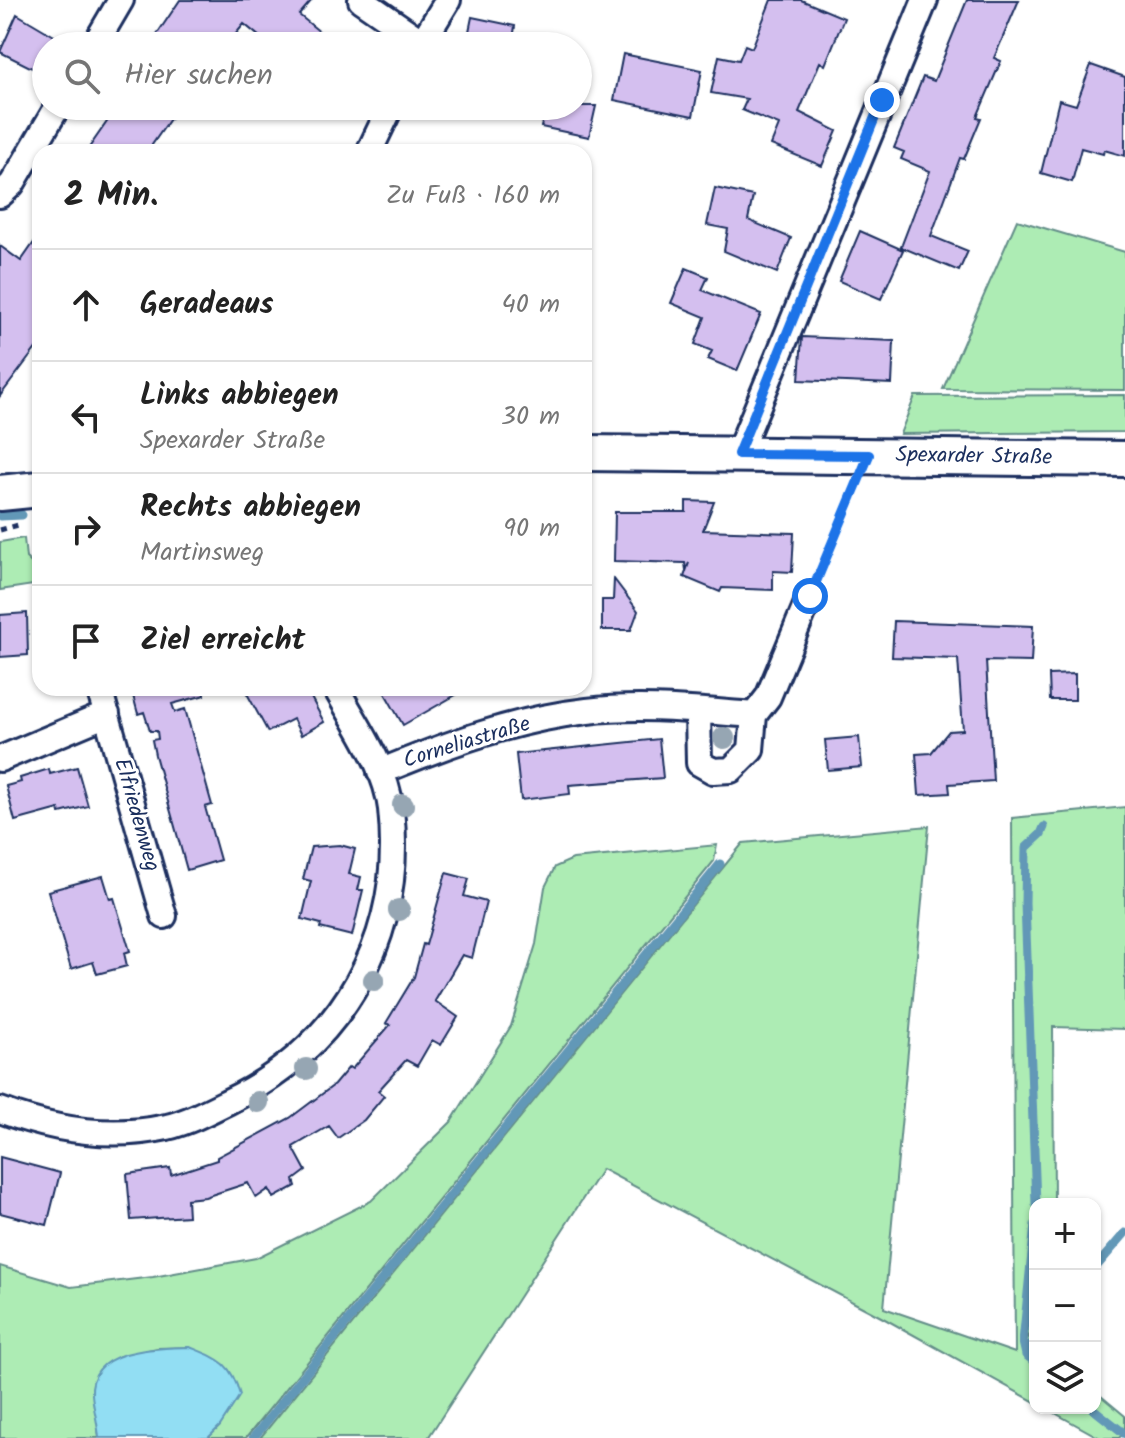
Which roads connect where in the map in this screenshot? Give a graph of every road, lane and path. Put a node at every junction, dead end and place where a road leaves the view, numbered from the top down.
1 (121, 0) edge
2 (361, 0) edge
3 (448, 0) edge
4 (925, 0) edge
5 (102, 32) edge
6 (405, 32) edge
7 (428, 32) edge
8 (50, 120) edge
9 (384, 120) edge
10 (36, 144) edge
11 (373, 144) edge
12 (32, 150) edge
13 (0, 195) edge
14 (592, 453) edge
15 (738, 454) junction
16 (869, 455) junction
17 (1125, 459) edge
18 (32, 490) edge
19 (0, 493) edge
20 (810, 596) joint
21 (101, 696) edge
22 (340, 696) edge
23 (698, 711) junction
24 (107, 714) junction
25 (754, 715) junction
26 (0, 759) edge
27 (380, 772) junction
28 (164, 916) dead end
29 (0, 1110) edge

1 - 5 street
2 - 6 street
3 - 7 street
4 - 15 street
8 - 10 street
9 - 11 street
12 - 13 street
14 - 15 main road, Spexarder Straße
15 - 16 main road, Spexarder Straße
16 - 17 main road, Spexarder Straße
16 - 20 path
18 - 19 main road
20 - 25 street
21 - 24 street, Elfriedenweg
22 - 27 street
23 - 25 street, Corneliastraße
23 - 25 street
23 - 27 street, Corneliastraße
24 - 26 street
24 - 28 street, Elfriedenweg
27 - 29 street

